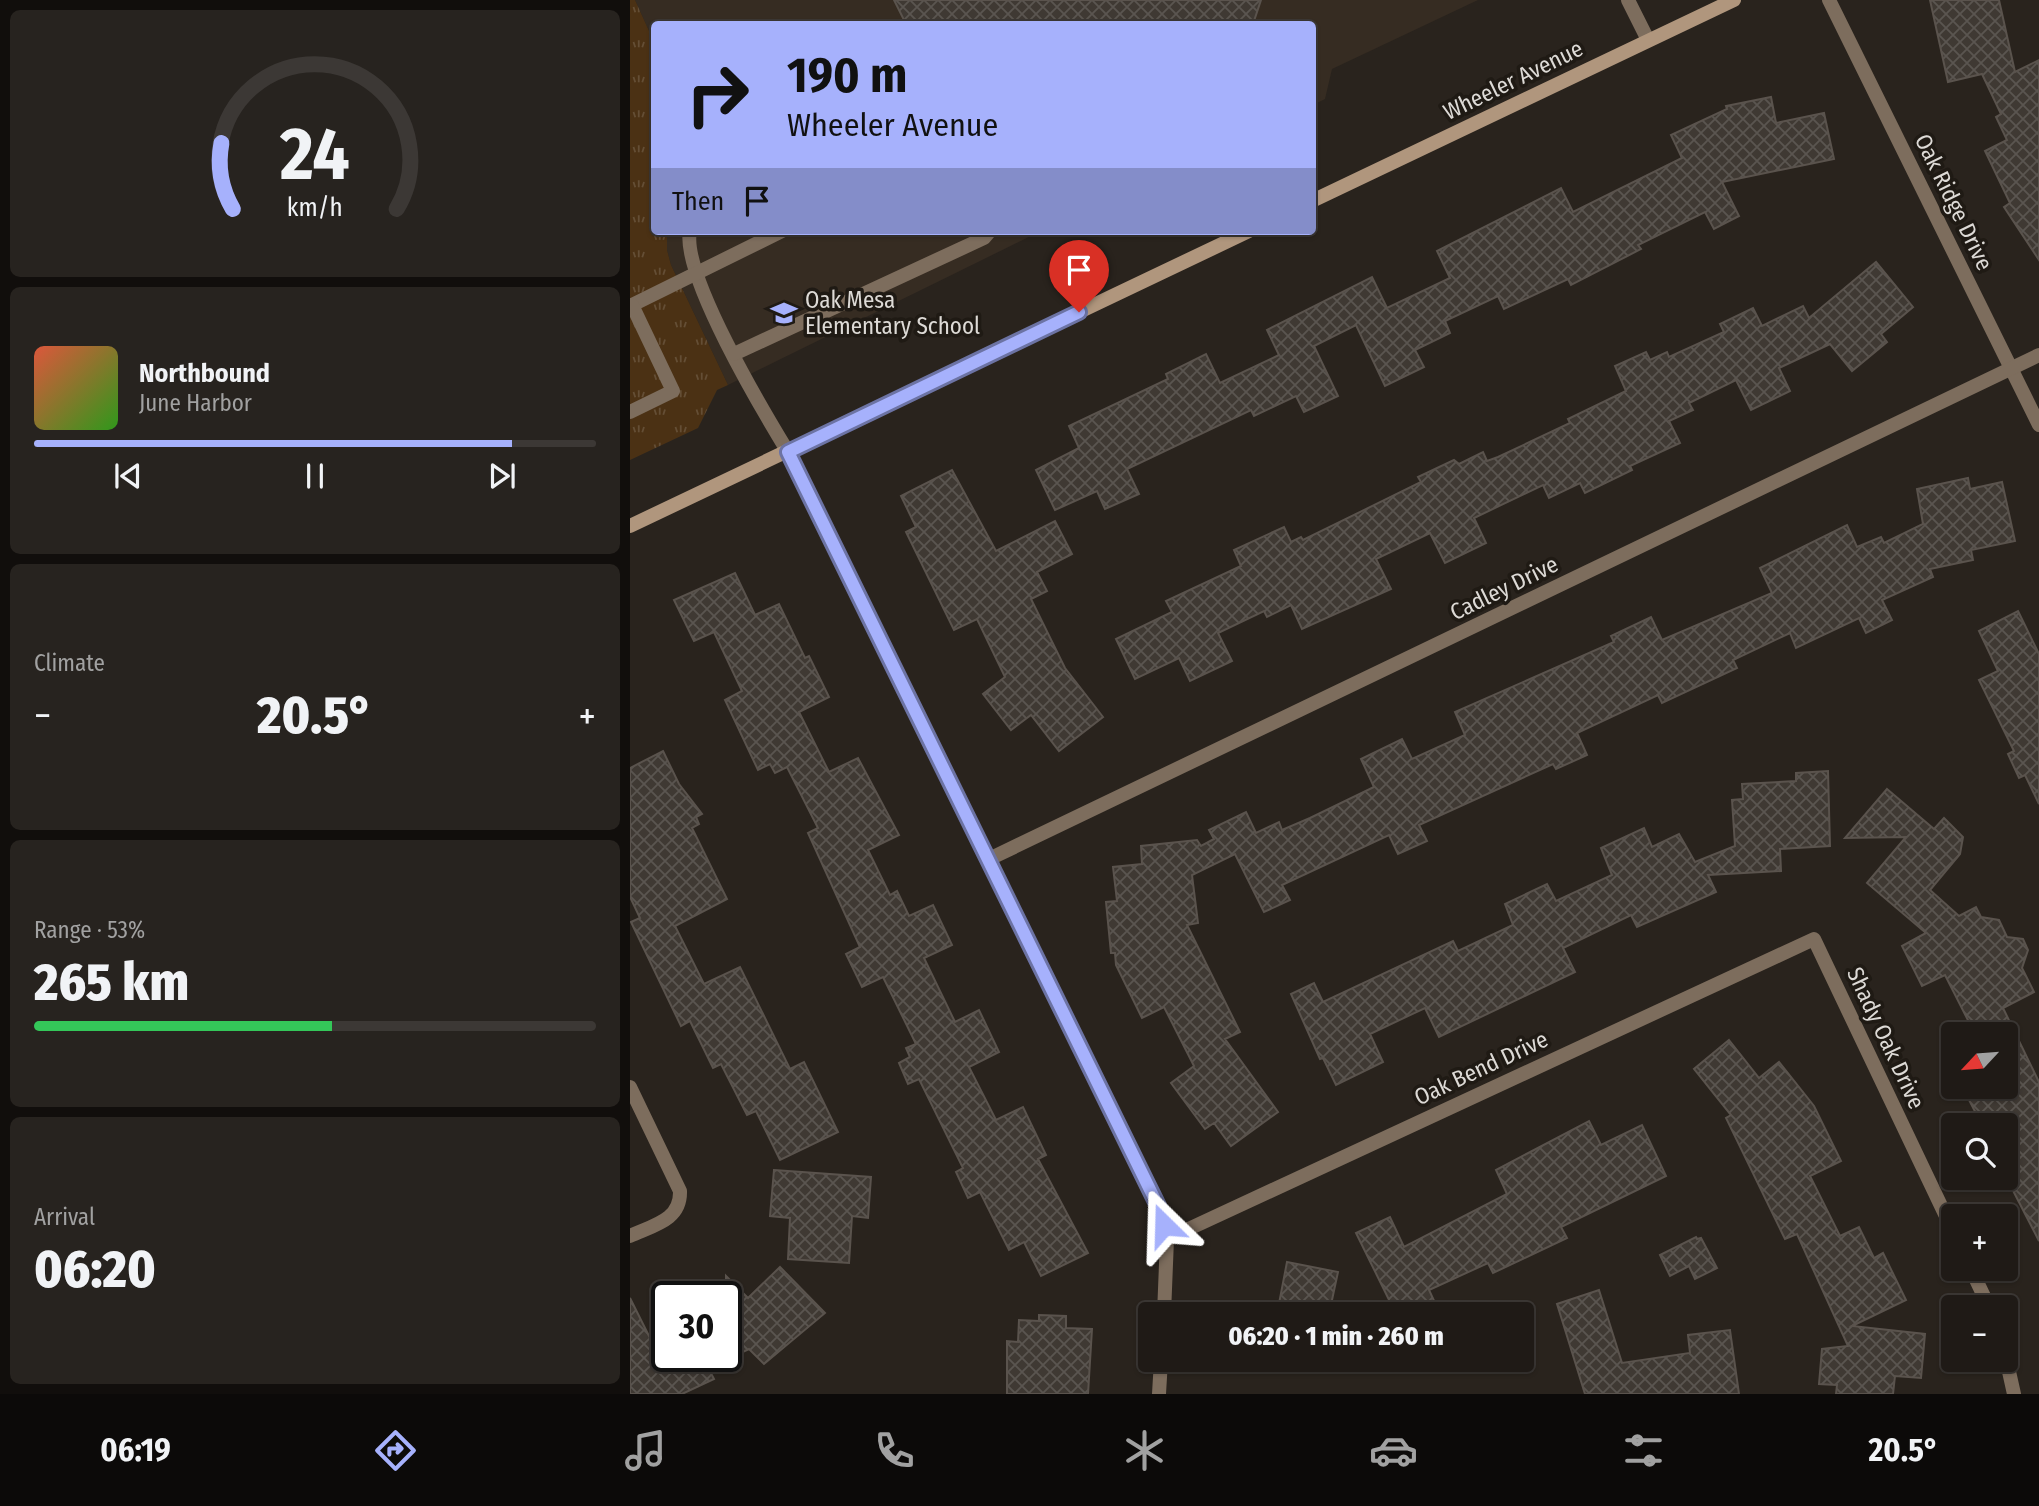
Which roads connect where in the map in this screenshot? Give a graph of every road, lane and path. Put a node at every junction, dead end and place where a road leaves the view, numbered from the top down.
1 (1628, 0) edge
2 (1734, 0) edge
3 (1829, 0) edge
4 (1648, 40) junction
5 (1316, 199) edge
6 (689, 235) edge
7 (774, 235) edge
8 (987, 235) edge
9 (1242, 235) edge
10 (695, 272) junction
11 (631, 305) edge
12 (734, 354) junction
13 (2039, 355) edge
14 (2012, 370) junction
15 (630, 412) edge
16 (2039, 425) edge
17 (788, 452) junction
18 (630, 526) edge
19 (987, 860) junction
20 (1814, 939) joint
21 (630, 1087) edge
22 (1941, 1206) edge
23 (630, 1236) edge
24 (1167, 1239) junction
25 (1164, 1302) edge
26 (1160, 1372) edge
27 (2009, 1372) edge
28 (1159, 1394) edge
29 (2014, 1394) edge

1 - 4 street
2 - 4 main road, Wheeler Avenue
3 - 14 street, Oak Ridge Drive
4 - 5 main road, Wheeler Avenue
6 - 10 street
7 - 10 street
8 - 12 street
9 - 17 main road
10 - 11 street
10 - 12 street
11 - 15 street
12 - 17 street
13 - 14 street, Cadley Drive
14 - 16 street, Oak Ridge Drive
14 - 19 street, Cadley Drive
17 - 18 main road
17 - 19 street
19 - 24 street
20 - 22 street, Shady Oak Drive
20 - 24 street, Oak Bend Drive
21 - 23 street
24 - 25 street
26 - 28 street
27 - 29 street

